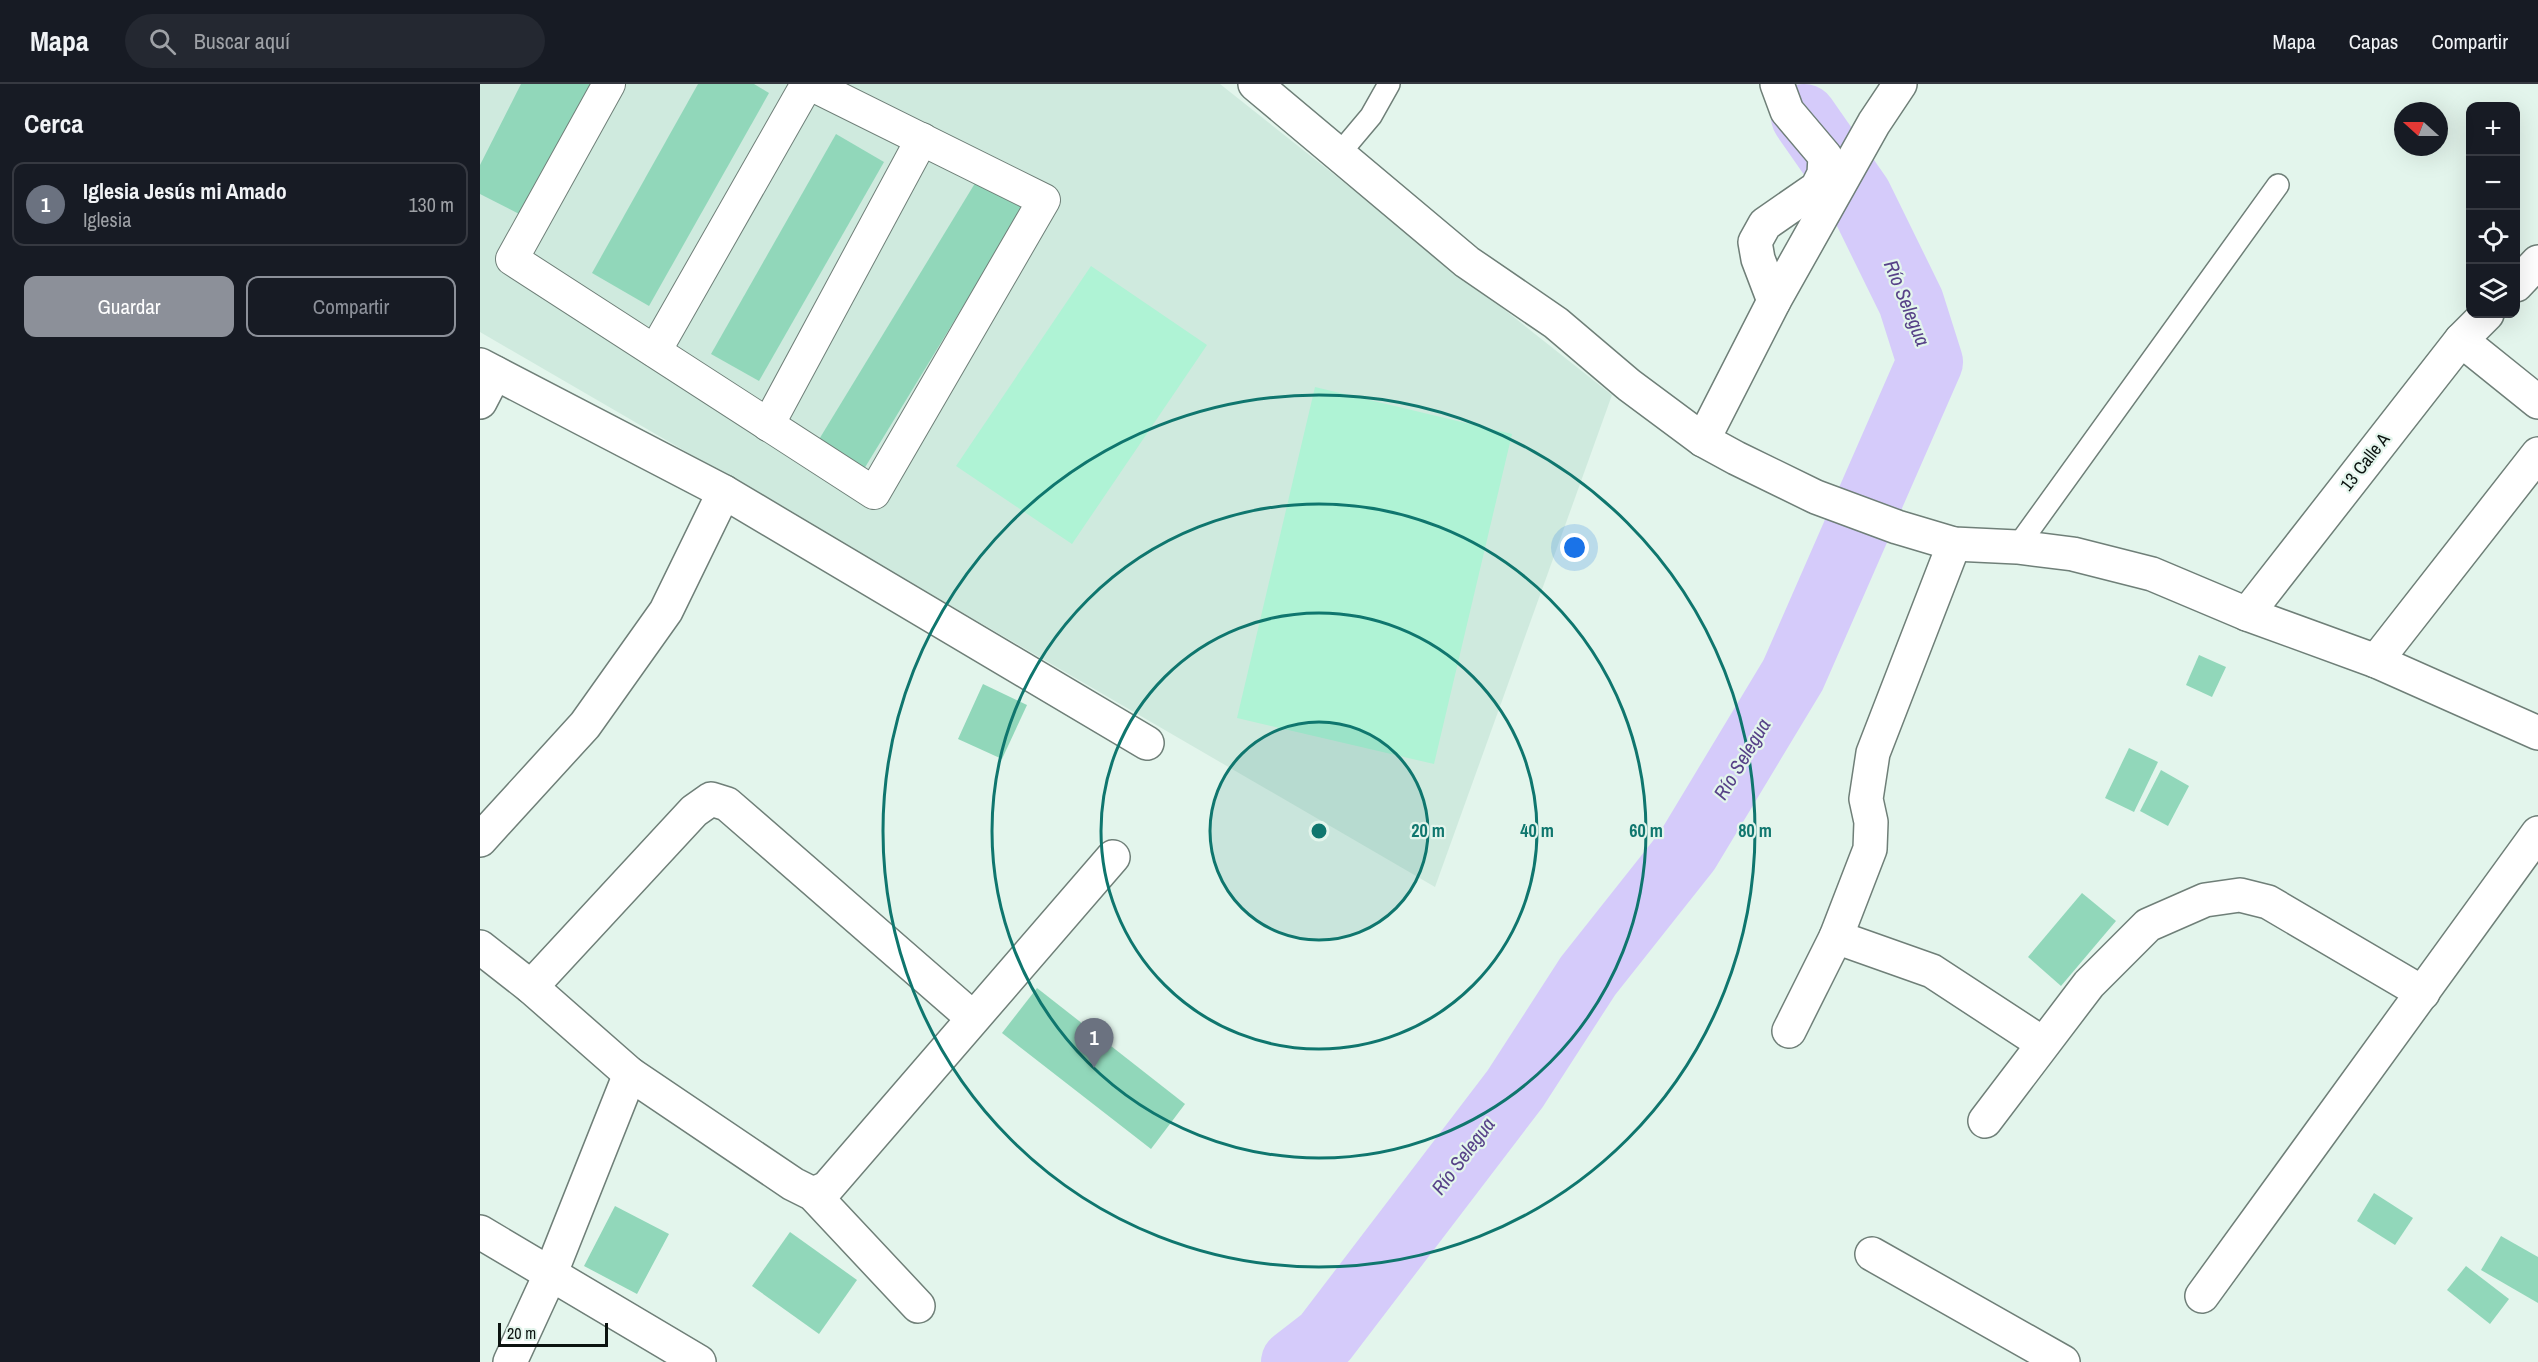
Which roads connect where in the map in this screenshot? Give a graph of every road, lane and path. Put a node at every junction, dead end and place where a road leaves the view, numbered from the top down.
1 (609, 84) edge
2 (809, 84) edge
3 (1256, 84) edge
4 (1389, 84) edge
5 (1777, 84) edge
6 (1899, 84) edge
7 (922, 139) junction
8 (1339, 154) junction
9 (2278, 185) dead end
10 (2538, 262) edge
11 (2520, 281) edge
12 (1774, 300) junction
13 (2483, 318) edge
14 (2461, 340) junction
15 (655, 351) junction
16 (488, 369) edge
17 (480, 402) edge
18 (2538, 402) edge
19 (768, 425) junction
20 (1703, 440) junction
21 (2538, 454) edge
22 (724, 492) junction
23 (1954, 544) junction
24 (2017, 547) junction
25 (2247, 614) junction
26 (2376, 662) junction
27 (2538, 733) edge
28 (1147, 743) dead end
29 (2538, 833) edge
30 (480, 840) edge
31 (1113, 857) dead end
32 (1836, 937) junction
33 (480, 947) edge
34 (531, 987) junction
35 (2423, 993) junction
36 (973, 1018) junction
37 (1789, 1031) dead end
38 (2042, 1043) junction
39 (630, 1074) junction
40 (1985, 1121) dead end
41 (813, 1194) junction
42 (480, 1232) edge
43 (1872, 1254) dead end
44 (550, 1275) junction
45 (2202, 1296) dead end
46 (918, 1306) dead end
47 (510, 1362) edge
48 (699, 1362) edge
49 (2063, 1362) edge

1 - 15 street
2 - 7 street
2 - 15 street
3 - 8 street
4 - 8 lane
5 - 12 street
6 - 12 street
7 - 19 street
7 - 19 street
8 - 20 street
9 - 24 lane
10 - 11 street
12 - 20 street
13 - 14 street, 13 Calle A
14 - 18 street
14 - 25 street, 13 Calle A
15 - 19 street
16 - 17 street
16 - 22 street
20 - 23 street
21 - 26 street
22 - 28 street
22 - 30 street
23 - 24 street
23 - 32 street
24 - 25 street
25 - 26 street
26 - 27 street
29 - 35 street
31 - 36 street
32 - 37 street
32 - 38 street
33 - 34 street
34 - 36 street
34 - 39 street
35 - 38 street
35 - 45 street
36 - 41 street
38 - 40 street
39 - 41 street
39 - 44 street
41 - 46 street
42 - 44 street
43 - 49 street
44 - 47 street
44 - 48 street

